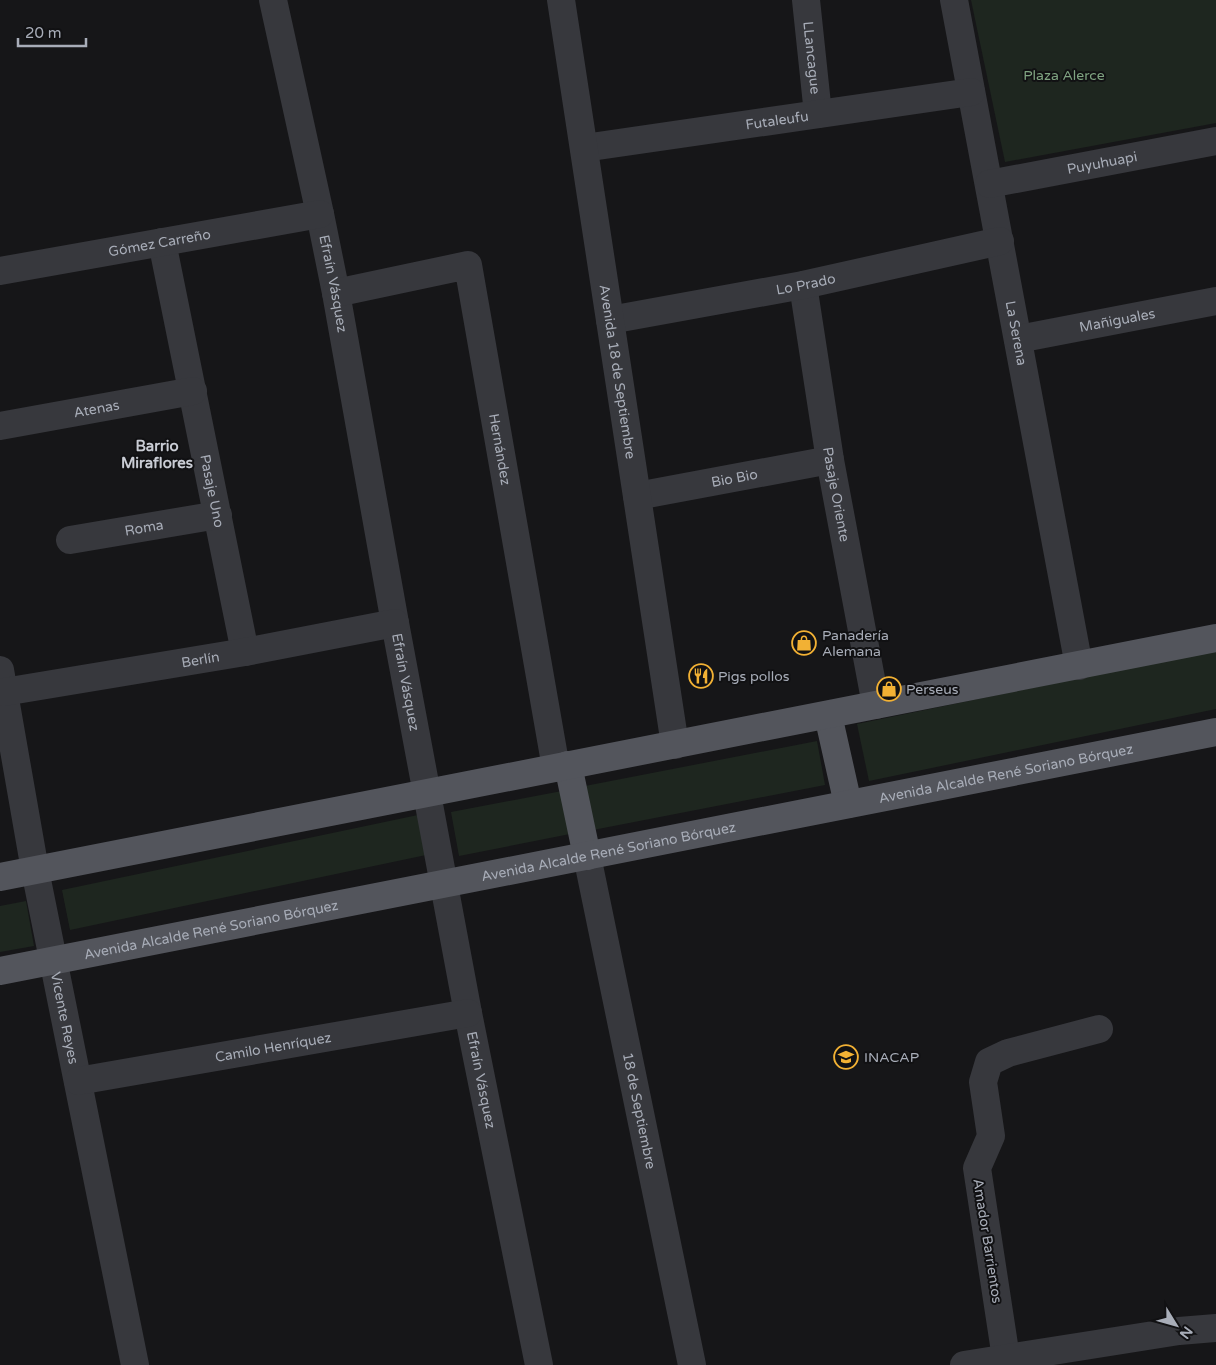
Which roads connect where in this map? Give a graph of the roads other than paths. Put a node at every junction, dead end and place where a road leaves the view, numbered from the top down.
1 (273, 0) edge
2 (561, 0) edge
3 (806, 0) edge
4 (954, 0) edge
5 (971, 92) junction
6 (818, 114) junction
7 (1216, 141) edge
8 (584, 148) junction
9 (989, 184) junction
10 (320, 214) junction
11 (1000, 241) junction
12 (162, 242) junction
13 (0, 271) edge
14 (803, 285) junction
15 (336, 293) junction
16 (1216, 301) edge
17 (610, 320) junction
18 (1018, 339) junction
19 (193, 391) junction
20 (0, 426) edge
21 (830, 460) junction
22 (637, 496) junction
23 (218, 515) junction
24 (70, 540) dead end
25 (395, 623) junction
26 (1216, 638) edge
27 (245, 652) junction
28 (1079, 666) junction
29 (1, 680) edge
30 (876, 705) junction
31 (828, 715) junction
32 (1216, 732) edge
33 (675, 744) junction
34 (562, 767) junction
35 (426, 793) junction
36 (848, 804) junction
37 (587, 856) junction
38 (35, 870) junction
39 (0, 877) edge
40 (443, 884) junction
41 (54, 961) junction
42 (0, 971) edge
43 (468, 1013) junction
44 (1099, 1029) dead end
45 (78, 1081) junction
46 (1216, 1328) edge
47 (1006, 1358) junction
48 (135, 1365) edge
49 (539, 1365) edge
50 (692, 1365) edge
51 (964, 1365) edge

1 - 10 street, Efraín Vásquez
2 - 8 street, Avenida 18 de Septiembre
3 - 6 street, LLancague
4 - 5 street, La Serena
5 - 6 street, Futaleufu
5 - 9 street, La Serena
6 - 8 street, Futaleufu
7 - 9 street, Puyuhuapi
8 - 17 street, Avenida 18 de Septiembre
9 - 11 street, La Serena
10 - 12 street, Gómez Carreño
10 - 15 street, Efraín Vásquez
11 - 14 street, Lo Prado
11 - 18 street, La Serena
12 - 13 street, Gómez Carreño
12 - 19 street, Pasaje Uno
14 - 17 street, Lo Prado
14 - 21 street, Pasaje Oriente
15 - 25 street, Efraín Vásquez
15 - 34 street, Hernández
16 - 18 street, Mañiguales
17 - 22 street, Avenida 18 de Septiembre
18 - 28 street, La Serena
19 - 20 street, Atenas
19 - 23 street, Pasaje Uno
21 - 22 street, Bio Bio
21 - 30 street, Pasaje Oriente
22 - 33 street, Avenida 18 de Septiembre
23 - 24 street, Roma
23 - 27 street, Pasaje Uno
25 - 27 street, Berlín
25 - 35 street, Efraín Vásquez
26 - 28 main road
27 - 29 street, Berlín
28 - 30 main road
29 - 38 street, Vicente Reyes
30 - 31 main road
31 - 33 main road
31 - 36 main road
32 - 36 main road, Avenida Alcalde René Soriano Bórquez
33 - 34 main road
34 - 35 main road
34 - 37 main road
35 - 38 main road
35 - 40 street, Efraín Vásquez
36 - 37 main road, Avenida Alcalde René Soriano Bórquez
37 - 40 main road, Avenida Alcalde René Soriano Bórquez
37 - 50 street, 18 de Septiembre
38 - 39 main road
38 - 41 street, Vicente Reyes
40 - 41 main road, Avenida Alcalde René Soriano Bórquez
40 - 43 street, Efraín Vásquez
41 - 42 main road, Avenida Alcalde René Soriano Bórquez
41 - 45 street, Vicente Reyes
43 - 45 street, Camilo Henríquez
43 - 49 street, Efraín Vásquez
44 - 47 street, Amador Barrientos
45 - 48 street, Vicente Reyes
46 - 47 street
47 - 51 street

